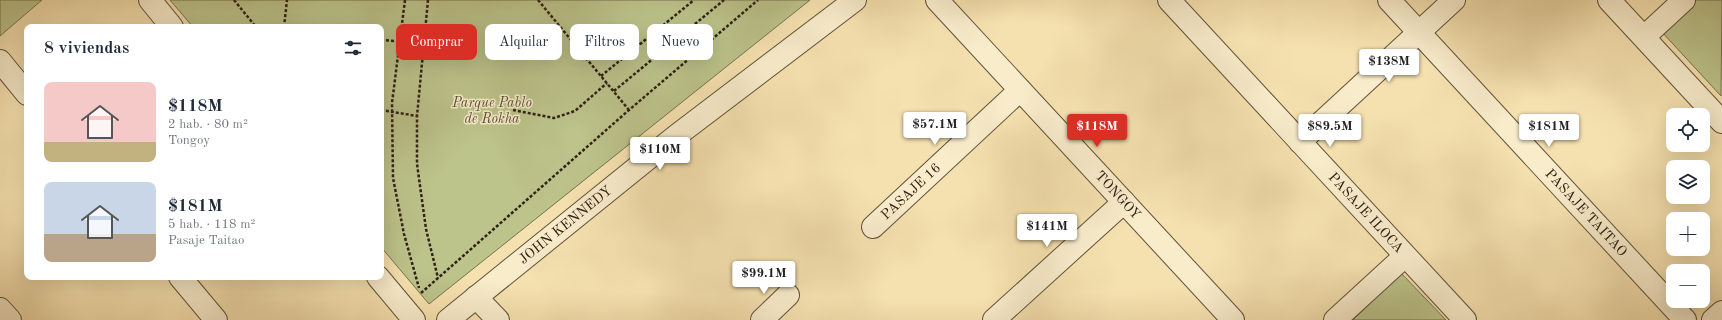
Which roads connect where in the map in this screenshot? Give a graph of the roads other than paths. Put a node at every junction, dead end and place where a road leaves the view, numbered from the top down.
1 (150, 0) edge
2 (855, 0) edge
3 (937, 0) edge
4 (1169, 0) edge
5 (1389, 0) edge
6 (1454, 0) edge
7 (1610, 0) edge
8 (1684, 0) edge
9 (170, 24) edge
10 (1419, 32) junction
11 (1644, 37) junction
12 (0, 61) edge
13 (24, 90) edge
14 (1020, 90) junction
15 (1719, 114) edge
16 (1300, 142) junction
17 (1124, 202) junction
18 (873, 227) dead end
19 (1405, 256) junction
20 (183, 280) edge
21 (381, 280) edge
22 (788, 296) dead end
23 (476, 298) junction
24 (0, 309) edge
25 (1722, 312) edge
26 (1227, 318) edge
27 (10, 320) edge
28 (216, 320) edge
29 (414, 320) edge
30 (448, 320) edge
31 (498, 320) edge
32 (762, 320) edge
33 (994, 320) edge
34 (1335, 320) edge
35 (1465, 320) edge
36 (1685, 320) edge
37 (1713, 320) edge

1 - 9 street
2 - 23 street, JOHN KENNEDY
3 - 14 street, TONGOY
4 - 16 street, PASAJE ILOCA
5 - 10 street, PASAJE TAITAO
6 - 10 street
7 - 11 street
8 - 11 street
10 - 16 street
10 - 36 street, PASAJE TAITAO
11 - 15 street
12 - 13 street
14 - 17 street, TONGOY
14 - 18 street, PASAJE 16
16 - 19 street, PASAJE ILOCA
17 - 26 street, TONGOY
17 - 33 street
19 - 34 street
19 - 35 street, PASAJE ILOCA
20 - 28 street
21 - 29 street
22 - 32 street
23 - 30 street, JOHN KENNEDY
23 - 31 street
24 - 27 street
25 - 37 street

